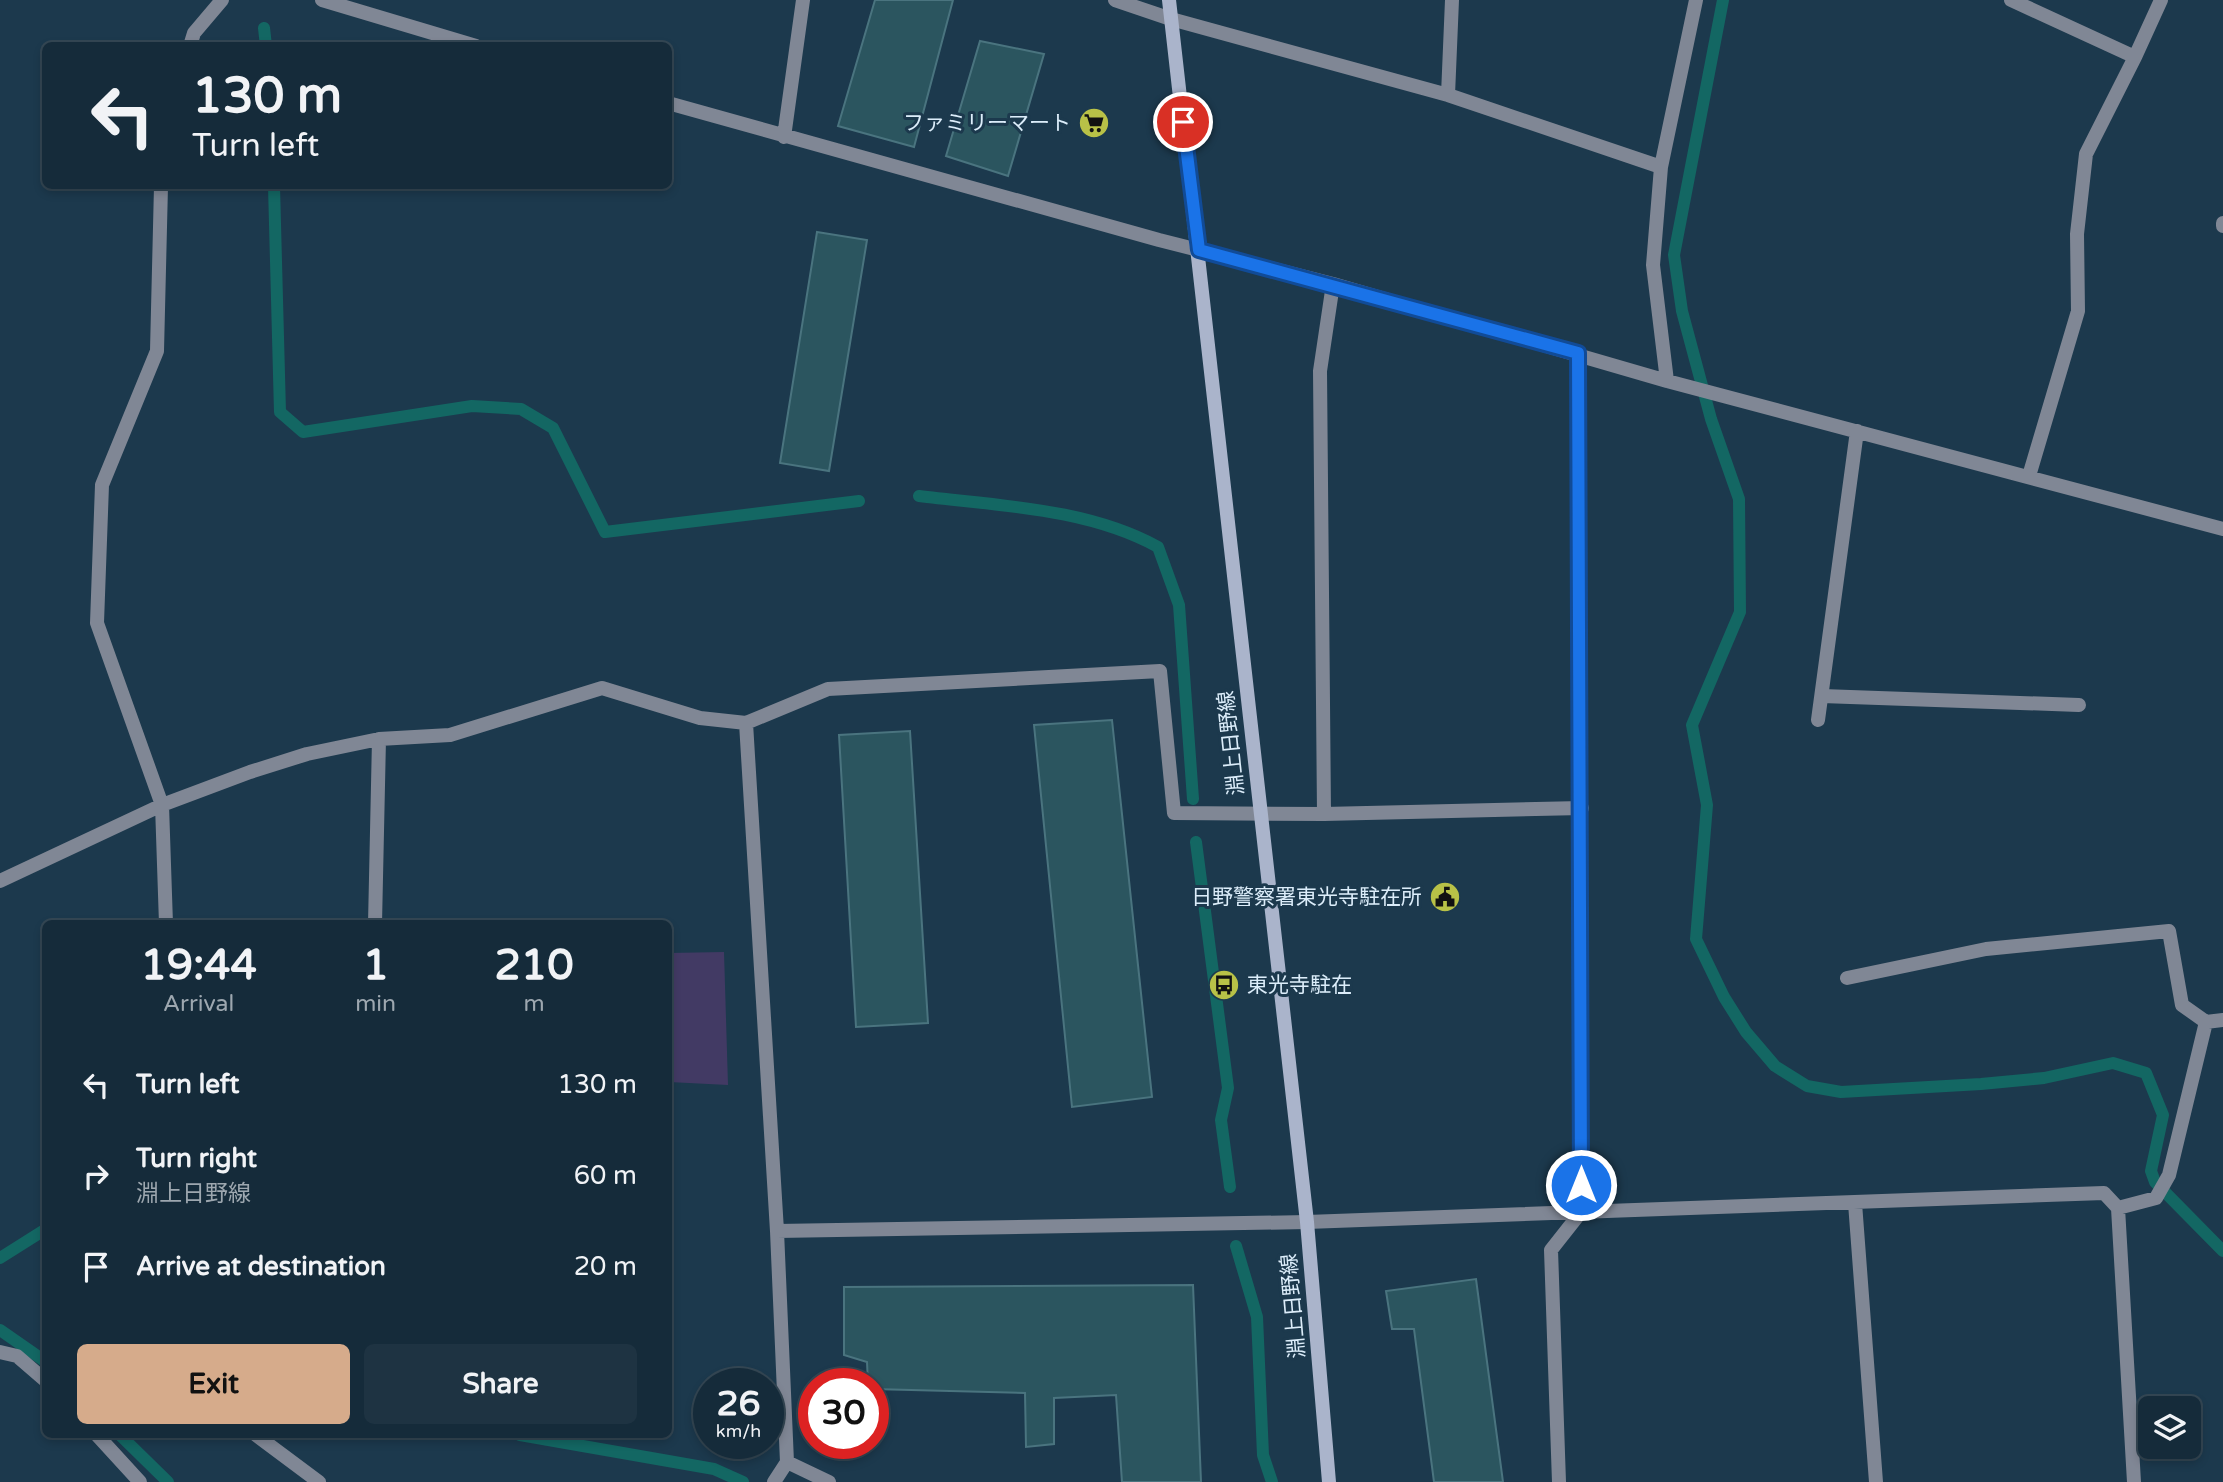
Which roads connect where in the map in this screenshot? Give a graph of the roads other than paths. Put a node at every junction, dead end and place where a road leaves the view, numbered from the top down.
1 (222, 0) edge
2 (322, 0) edge
3 (803, 0) edge
4 (1115, 0) edge
5 (1169, 0) edge
6 (1452, 0) edge
7 (1696, 0) edge
8 (2011, 0) edge
9 (2161, 0) edge
10 (1171, 19) junction
11 (191, 42) edge
12 (463, 42) edge
13 (2134, 57) junction
14 (1448, 95) junction
15 (672, 104) edge
16 (784, 137) junction
17 (1661, 167) junction
18 (161, 189) edge
19 (1199, 250) junction
20 (1332, 284) junction
21 (1578, 353) junction
22 (1667, 381) junction
23 (1857, 431) junction
24 (2029, 476) junction
25 (2223, 529) edge
26 (1822, 696) junction
27 (2079, 705) dead end
28 (1818, 720) dead end
29 (746, 723) junction
30 (379, 739) junction
31 (162, 805) junction
32 (1582, 808) junction
33 (1260, 814) junction
34 (1324, 814) junction
35 (0, 881) edge
36 (166, 920) edge
37 (375, 920) edge
38 (1847, 978) dead end
39 (2223, 1020) edge
40 (2206, 1022) junction
41 (1855, 1202) junction
42 (2118, 1209) junction
43 (1581, 1212) junction
44 (1307, 1222) junction
45 (777, 1231) junction
46 (0, 1352) edge
47 (42, 1378) edge
48 (100, 1438) edge
49 (260, 1438) edge
50 (787, 1462) junction
51 (774, 1481) edge
52 (140, 1482) edge
53 (320, 1482) edge
54 (829, 1482) edge
55 (1329, 1482) edge
56 (1559, 1482) edge
57 (1876, 1482) edge
58 (2134, 1482) edge

1 - 11 street
2 - 12 street
3 - 16 street
4 - 10 street
5 - 10 main road, 淵上日野線
6 - 14 street
7 - 17 street
8 - 13 street
9 - 13 street
10 - 14 street
10 - 19 main road, 淵上日野線
13 - 24 street
14 - 17 street
15 - 16 street
16 - 19 street
17 - 22 street
18 - 31 street
19 - 20 street
19 - 33 main road, 淵上日野線
20 - 21 street
20 - 34 street
21 - 22 street
21 - 32 street
22 - 23 street
23 - 24 street
23 - 26 street
24 - 25 street
26 - 27 street
26 - 28 street
29 - 30 street
29 - 33 street
29 - 45 street
30 - 31 street
30 - 37 street
31 - 35 street
31 - 36 street
32 - 34 street
32 - 43 street
33 - 34 street
33 - 44 main road, 淵上日野線
38 - 40 street
39 - 40 street
40 - 42 street
41 - 42 street
41 - 43 street
41 - 57 street
42 - 58 street
43 - 44 street
43 - 56 street
44 - 45 street
44 - 55 main road, 淵上日野線
45 - 50 street
46 - 47 street
48 - 52 street
49 - 53 street
50 - 51 street
50 - 54 street

